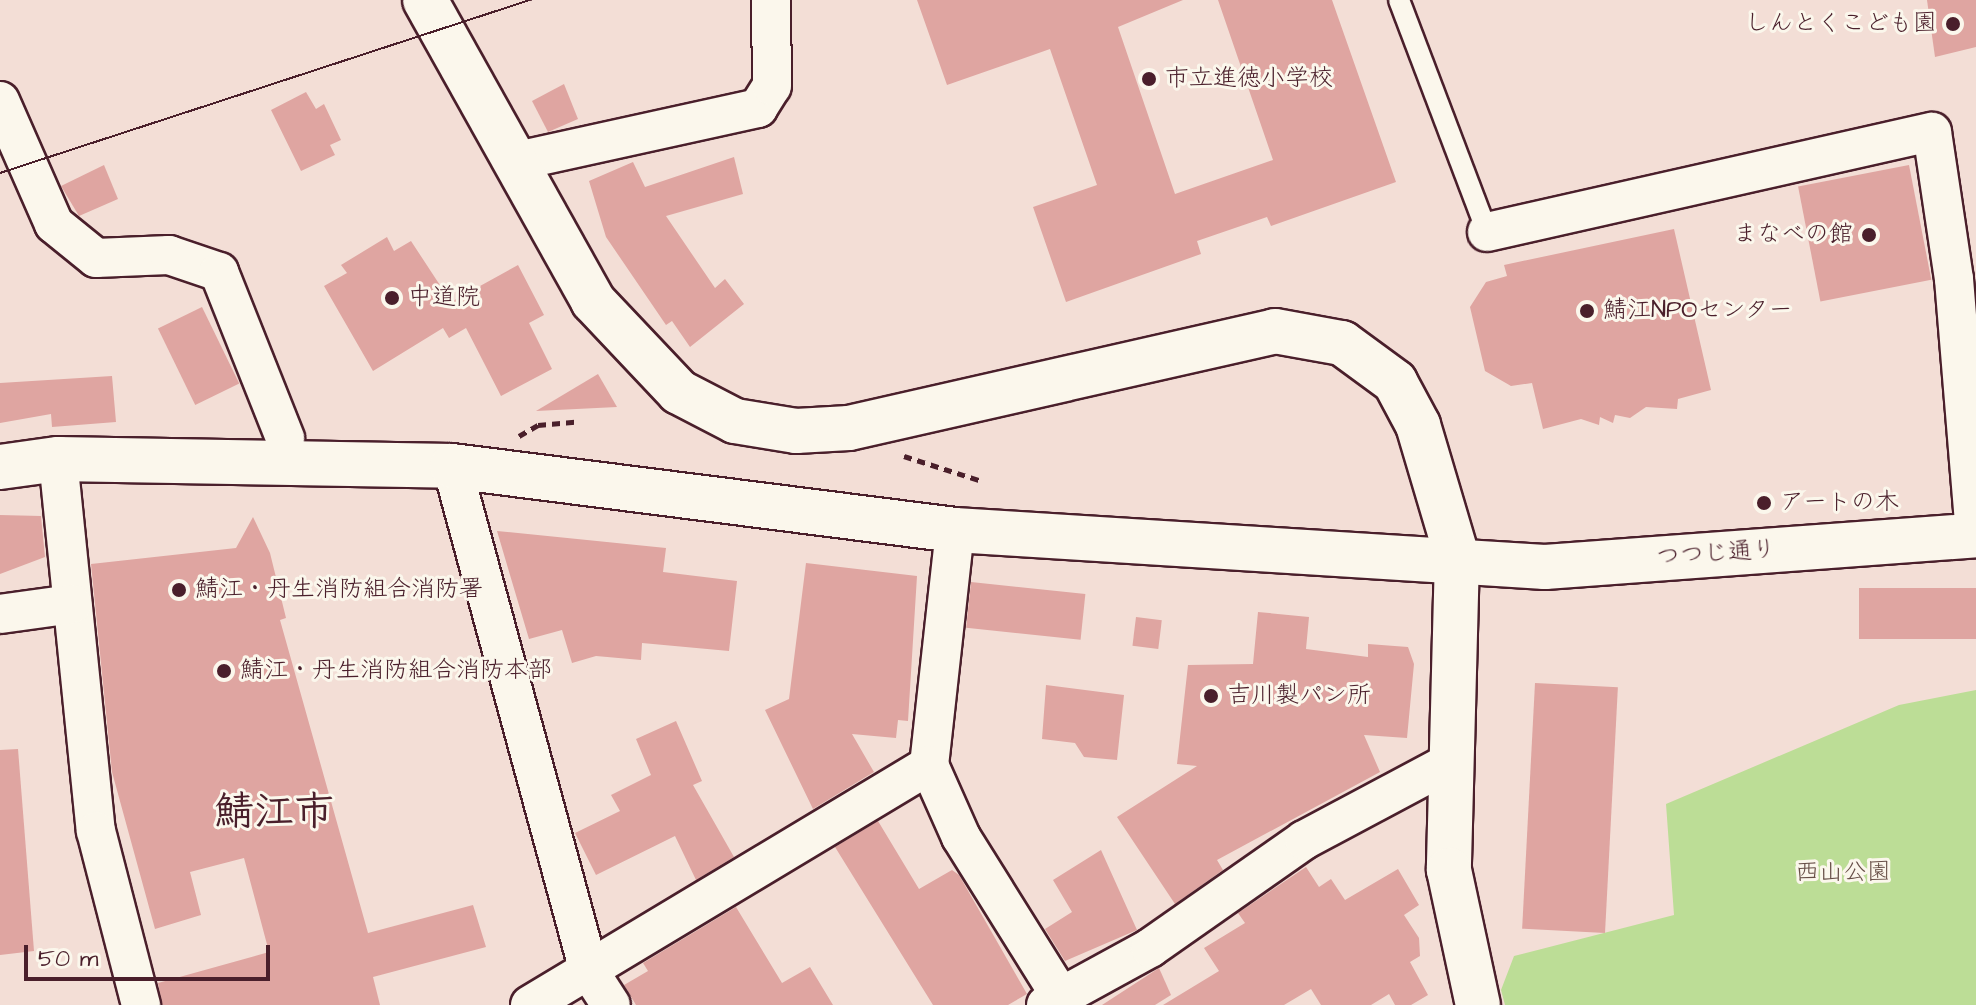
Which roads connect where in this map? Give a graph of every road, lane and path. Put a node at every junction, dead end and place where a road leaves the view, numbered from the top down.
1 (425, 0) edge
2 (771, 0) edge
3 (1399, 0) edge
4 (0, 101) edge
5 (517, 161) junction
6 (1487, 232) joint
7 (1965, 278) edge
8 (575, 422) dead end
9 (285, 438) dead end
10 (512, 441) dead end
11 (888, 452) dead end
12 (58, 459) junction
13 (452, 466) junction
14 (0, 467) edge
15 (979, 480) dead end
16 (955, 530) junction
17 (1975, 535) edge
18 (1457, 557) junction
19 (72, 604) junction
20 (0, 614) edge
21 (1449, 763) junction
22 (929, 765) junction
23 (589, 971) junction
24 (1058, 1002) edge
25 (141, 1005) edge
26 (530, 1005) edge
27 (611, 1005) edge
28 (1478, 1005) edge

1 - 5 street
2 - 5 street
3 - 6 lane
4 - 9 street
5 - 18 street
6 - 7 street
7 - 17 street
8 - 10 path
11 - 15 path
12 - 13 street, つつじ通り
12 - 14 street, つつじ通り
12 - 19 street
13 - 16 street, つつじ通り
13 - 23 street
16 - 18 street, つつじ通り
16 - 22 street
17 - 18 street, つつじ通り
18 - 21 street
19 - 20 street
19 - 25 street
21 - 24 street
21 - 28 street
22 - 23 street
22 - 24 street
23 - 26 street
23 - 27 street

